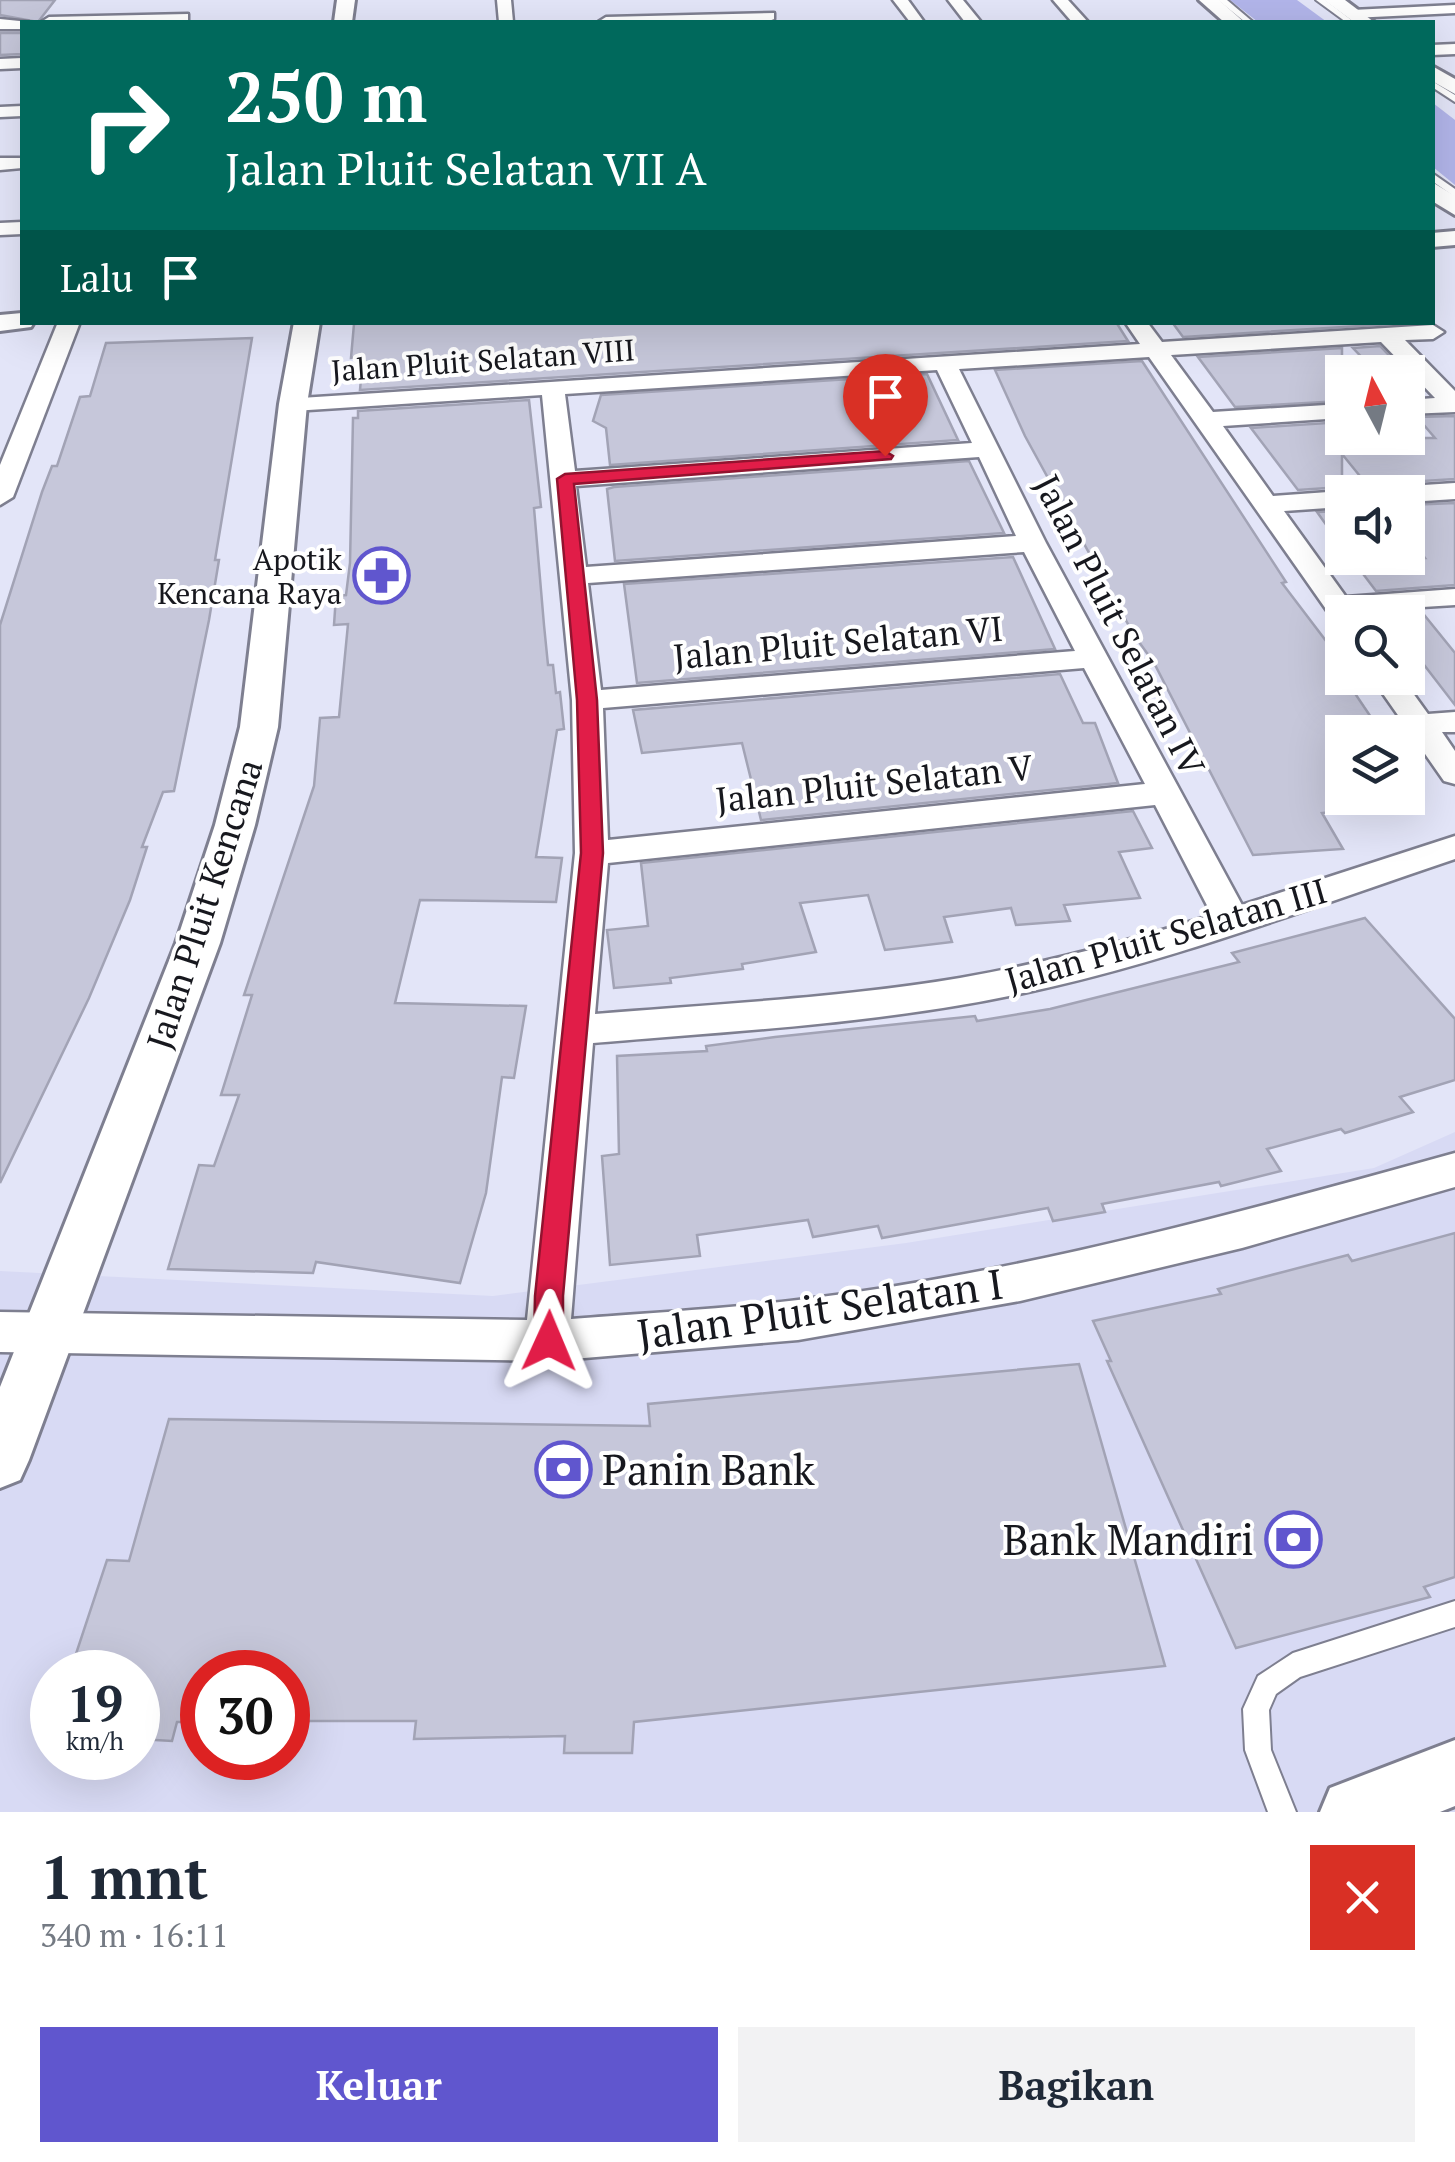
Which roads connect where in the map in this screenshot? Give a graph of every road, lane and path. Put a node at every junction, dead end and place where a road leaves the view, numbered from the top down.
1 (189, 0) edge
2 (762, 0) edge
3 (955, 0) edge
4 (1060, 0) edge
5 (1208, 0) edge
6 (1222, 0) edge
7 (1320, 0) edge
8 (1333, 0) edge
9 (1455, 9) edge
10 (182, 20) edge
11 (770, 20) edge
12 (970, 20) edge
13 (1078, 20) edge
14 (1233, 20) edge
15 (1247, 20) edge
16 (1356, 20) edge
17 (1435, 178) edge
18 (1435, 191) edge
19 (1455, 194) edge
20 (1455, 208) edge
21 (68, 325) edge
22 (306, 325) edge
23 (1138, 325) edge
24 (1433, 332) dead end
25 (1387, 336) junction
26 (1156, 350) junction
27 (945, 362) junction
28 (554, 389) junction
29 (293, 404) junction
30 (1454, 405) edge
31 (1425, 406) edge
32 (1325, 412) edge
33 (1208, 420) junction
34 (29, 424) junction
35 (0, 426) edge
36 (989, 449) junction
37 (565, 479) junction
38 (1455, 491) edge
39 (1425, 493) edge
40 (0, 497) edge
41 (1325, 500) edge
42 (1268, 504) junction
43 (1033, 543) junction
44 (576, 576) junction
45 (1330, 595) edge
46 (1455, 597) edge
47 (1425, 600) edge
48 (1095, 658) junction
49 (587, 700) junction
50 (1455, 722) edge
51 (1425, 724) edge
52 (1425, 732) edge
53 (1455, 774) edge
54 (1164, 793) junction
55 (1455, 847) edge
56 (592, 853) junction
57 (1232, 919) junction
58 (574, 1030) junction
59 (1455, 1170) edge
60 (0, 1332) edge
61 (50, 1335) junction
62 (549, 1341) junction
63 (0, 1460) edge
64 (1455, 1614) edge
65 (1455, 1773) edge
66 (1282, 1812) edge
67 (1354, 1812) edge

1 - 10 street
2 - 11 street
3 - 12 street
4 - 13 street
5 - 14 street
6 - 15 lane
7 - 16 lane
8 - 16 street
9 - 16 street
17 - 19 lane
18 - 20 street
21 - 34 street
22 - 29 street, Jalan Pluit Kencana
23 - 26 street
24 - 25 street, Jalan Pluit Selatan VIII
25 - 26 street, Jalan Pluit Selatan VIII
25 - 30 street
26 - 27 street, Jalan Pluit Selatan VIII
26 - 33 street
27 - 28 street, Jalan Pluit Selatan VIII
27 - 36 street, Jalan Pluit Selatan IV
28 - 29 street, Jalan Pluit Selatan VIII
28 - 37 street
29 - 61 street, Jalan Pluit Kencana
30 - 31 street
32 - 33 street
33 - 42 street
34 - 35 street
34 - 40 street
36 - 37 street
36 - 43 street, Jalan Pluit Selatan IV
37 - 44 street
38 - 39 street
41 - 42 street
42 - 45 street
43 - 44 street
43 - 48 street, Jalan Pluit Selatan IV
44 - 49 street
46 - 47 street
48 - 49 street, Jalan Pluit Selatan VI
48 - 54 street, Jalan Pluit Selatan IV
49 - 56 street
50 - 51 street
52 - 53 street
54 - 56 street, Jalan Pluit Selatan V
54 - 57 street, Jalan Pluit Selatan IV
55 - 57 street, Jalan Pluit Selatan III
56 - 58 street
57 - 58 street, Jalan Pluit Selatan III
58 - 62 street
59 - 62 street, Jalan Pluit Selatan I
60 - 61 street, Jalan Pluit Selatan I
61 - 62 street, Jalan Pluit Selatan I
61 - 63 street, Jalan Pluit Kencana
64 - 66 lane
65 - 67 street

